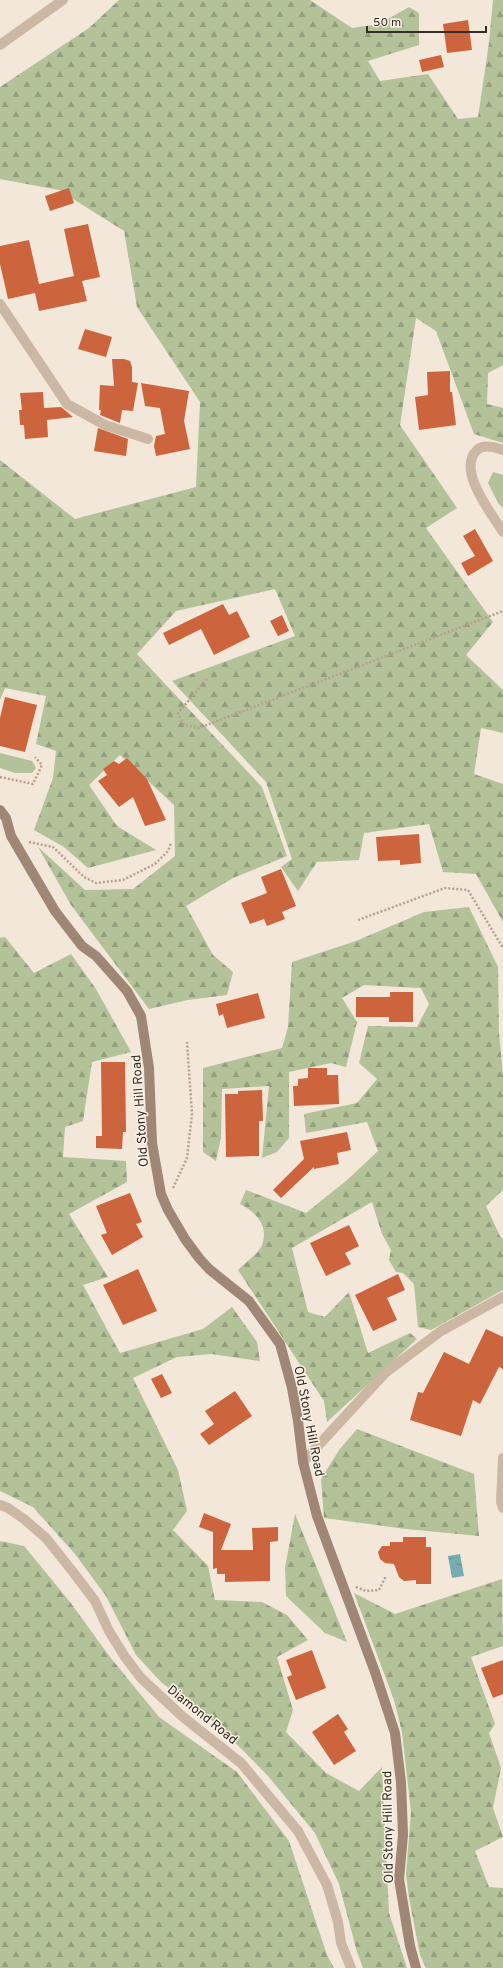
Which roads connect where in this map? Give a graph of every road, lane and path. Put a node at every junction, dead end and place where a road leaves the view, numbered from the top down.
1 (63, 0) edge
2 (0, 45) edge
3 (0, 304) edge
4 (148, 439) dead end
5 (503, 450) edge
6 (503, 532) edge
7 (503, 610) edge
8 (207, 679) dead end
9 (35, 757) dead end
10 (0, 777) edge
11 (0, 810) edge
12 (14, 842) junction
13 (171, 843) dead end
14 (358, 920) dead end
15 (503, 948) edge
16 (187, 1042) dead end
17 (166, 1205) junction
18 (503, 1297) edge
19 (503, 1458) edge
20 (303, 1462) junction
21 (0, 1505) edge
22 (503, 1508) edge
23 (386, 1576) dead end
24 (342, 1583) junction
25 (351, 1968) edge
26 (416, 1968) edge

1 - 2 street
3 - 4 street
5 - 6 street
7 - 8 path
9 - 10 path
11 - 12 street, Old Stony Hill Road
12 - 13 path
12 - 17 street, Old Stony Hill Road
14 - 15 path
16 - 17 path
17 - 20 street, Old Stony Hill Road
18 - 20 street
19 - 22 street
20 - 24 street, Old Stony Hill Road
21 - 25 street, Diamond Road
23 - 24 path
24 - 26 street, Old Stony Hill Road

